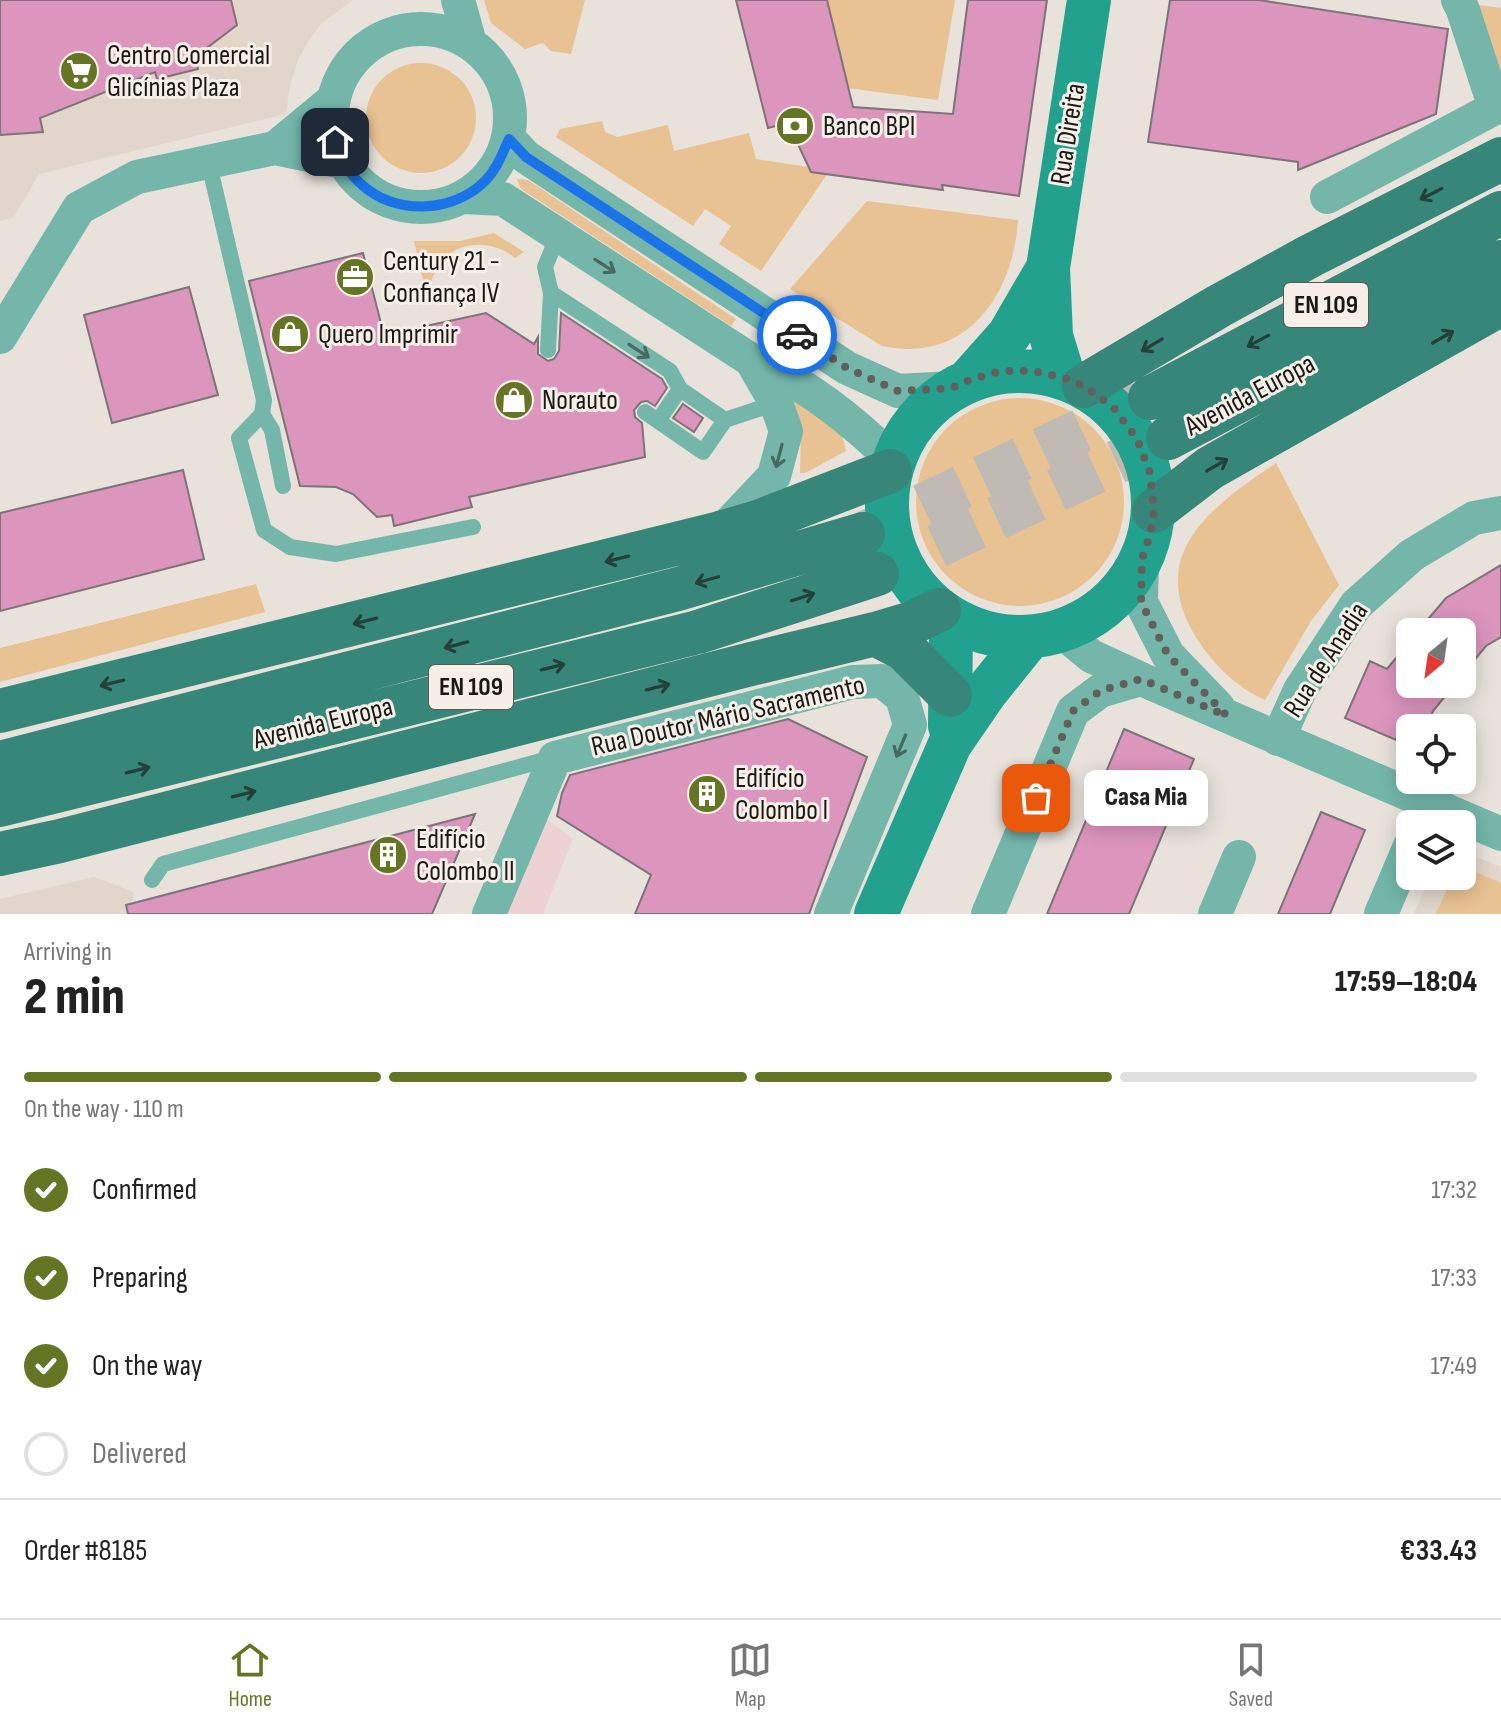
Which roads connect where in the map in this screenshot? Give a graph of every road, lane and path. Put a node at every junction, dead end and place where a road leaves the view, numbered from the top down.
1 (407, 0) edge
2 (458, 0) edge
3 (1089, 0) edge
4 (1458, 0) edge
5 (394, 33) junction
6 (470, 43) junction
7 (333, 100) junction
8 (1498, 107) edge
9 (509, 139) junction
10 (275, 148) junction
11 (1501, 159) edge
12 (343, 162) junction
13 (209, 164) junction
14 (463, 197) junction
15 (1327, 197) dead end
16 (1501, 213) edge
17 (558, 235) junction
18 (1501, 262) edge
19 (1048, 268) junction
20 (551, 293) junction
21 (1501, 304) edge
22 (0, 337) edge
23 (548, 350) dead end
24 (751, 360) junction
25 (1074, 382) junction
26 (961, 384) junction
27 (680, 389) junction
28 (1150, 398) tunnel mouth
29 (776, 403) junction
30 (262, 414) junction
31 (725, 420) junction
32 (1168, 438) tunnel mouth
33 (891, 465) junction
34 (283, 486) dead end
35 (1154, 511) junction
36 (1501, 513) edge
37 (473, 527) dead end
38 (720, 533) junction
39 (1142, 559) junction
40 (945, 615) junction
41 (875, 634) junction
42 (1046, 634) junction
43 (1141, 679) junction
44 (950, 695) junction
45 (0, 711) edge
46 (1227, 716) junction
47 (1278, 739) junction
48 (950, 744) junction
49 (555, 758) junction
50 (0, 763) edge
51 (0, 805) edge
52 (1416, 810) edge
53 (1476, 828) edge
54 (1501, 834) edge
55 (0, 854) edge
56 (1239, 857) dead end
57 (1396, 879) edge
58 (152, 880) dead end
59 (489, 914) edge
60 (831, 914) edge
61 (876, 914) edge
62 (988, 914) edge
63 (1215, 914) edge
64 (1381, 914) edge

1 - 5 street
2 - 6 street
3 - 19 main road, Rua Direita
4 - 8 street
5 - 6 street
5 - 7 street
6 - 9 street
7 - 10 street
7 - 12 street
8 - 15 street
9 - 14 street
9 - 26 street
10 - 12 street
10 - 13 street
11 -> 25 main road
12 - 14 street
13 - 22 street
13 - 30 lane
14 - 17 street
16 -> 28 main road, Avenida Europa / EN 109
17 - 20 lane
17 -> 24 street
18 - 32 main road, Avenida Europa / EN 109
19 - 25 main road
19 - 26 main road
20 - 23 lane
20 -> 27 lane
35 -> 21 main road
24 - 29 street
24 - 33 street
25 - 26 main road
25 - 35 main road
26 - 33 main road
27 - 31 lane
27 - 31 lane
29 - 31 lane
29 -> 38 street
30 - 34 lane
30 - 37 lane
33 - 38 main road
33 - 40 main road
35 - 39 main road
36 - 47 street, Rua de Anadia
38 -> 45 main road
39 - 42 main road
39 - 46 street
40 - 41 main road
40 - 42 main road
40 - 44 main road
41 - 44 main road
55 -> 41 main road
42 - 43 street
42 - 48 main road
43 - 46 street
43 - 62 street
44 - 48 main road
46 - 47 street
47 - 52 street
48 - 61 main road
49 - 58 lane
49 - 59 street
49 -> 60 street, Rua Doutor Mário Sacramento
51 -> 50 main road, Avenida Europa / EN 109
53 - 54 street
56 - 63 street
57 - 64 street

